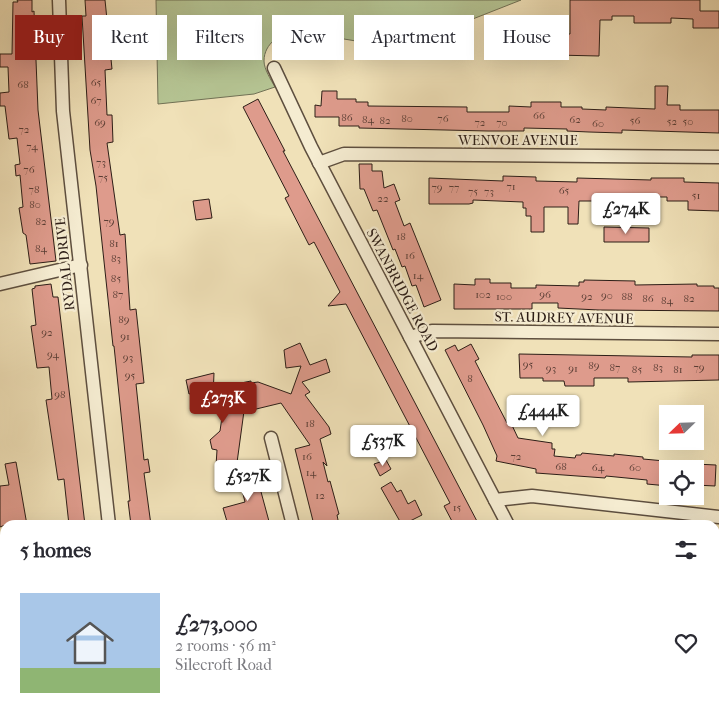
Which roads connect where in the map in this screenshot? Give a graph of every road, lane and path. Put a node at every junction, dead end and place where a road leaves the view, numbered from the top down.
1 (59, 0) edge
2 (274, 68) dead end
3 (719, 157) edge
4 (319, 163) junction
5 (81, 265) junction
6 (0, 284) edge
7 (719, 334) edge
8 (410, 337) junction
9 (271, 438) dead end
10 (495, 500) junction
11 (719, 517) edge
12 (108, 520) edge
13 (292, 520) edge
14 (505, 520) edge

1 - 5 street, RYDAL DRIVE
2 - 4 street, SWANBRIDGE ROAD
3 - 4 street, WENVOE AVENUE
4 - 8 street, SWANBRIDGE ROAD
5 - 6 street
5 - 12 street, RYDAL DRIVE
7 - 8 street, ST. AUDREY AVENUE
8 - 10 street, SWANBRIDGE ROAD
9 - 13 street
10 - 11 street
10 - 14 street, SWANBRIDGE ROAD

